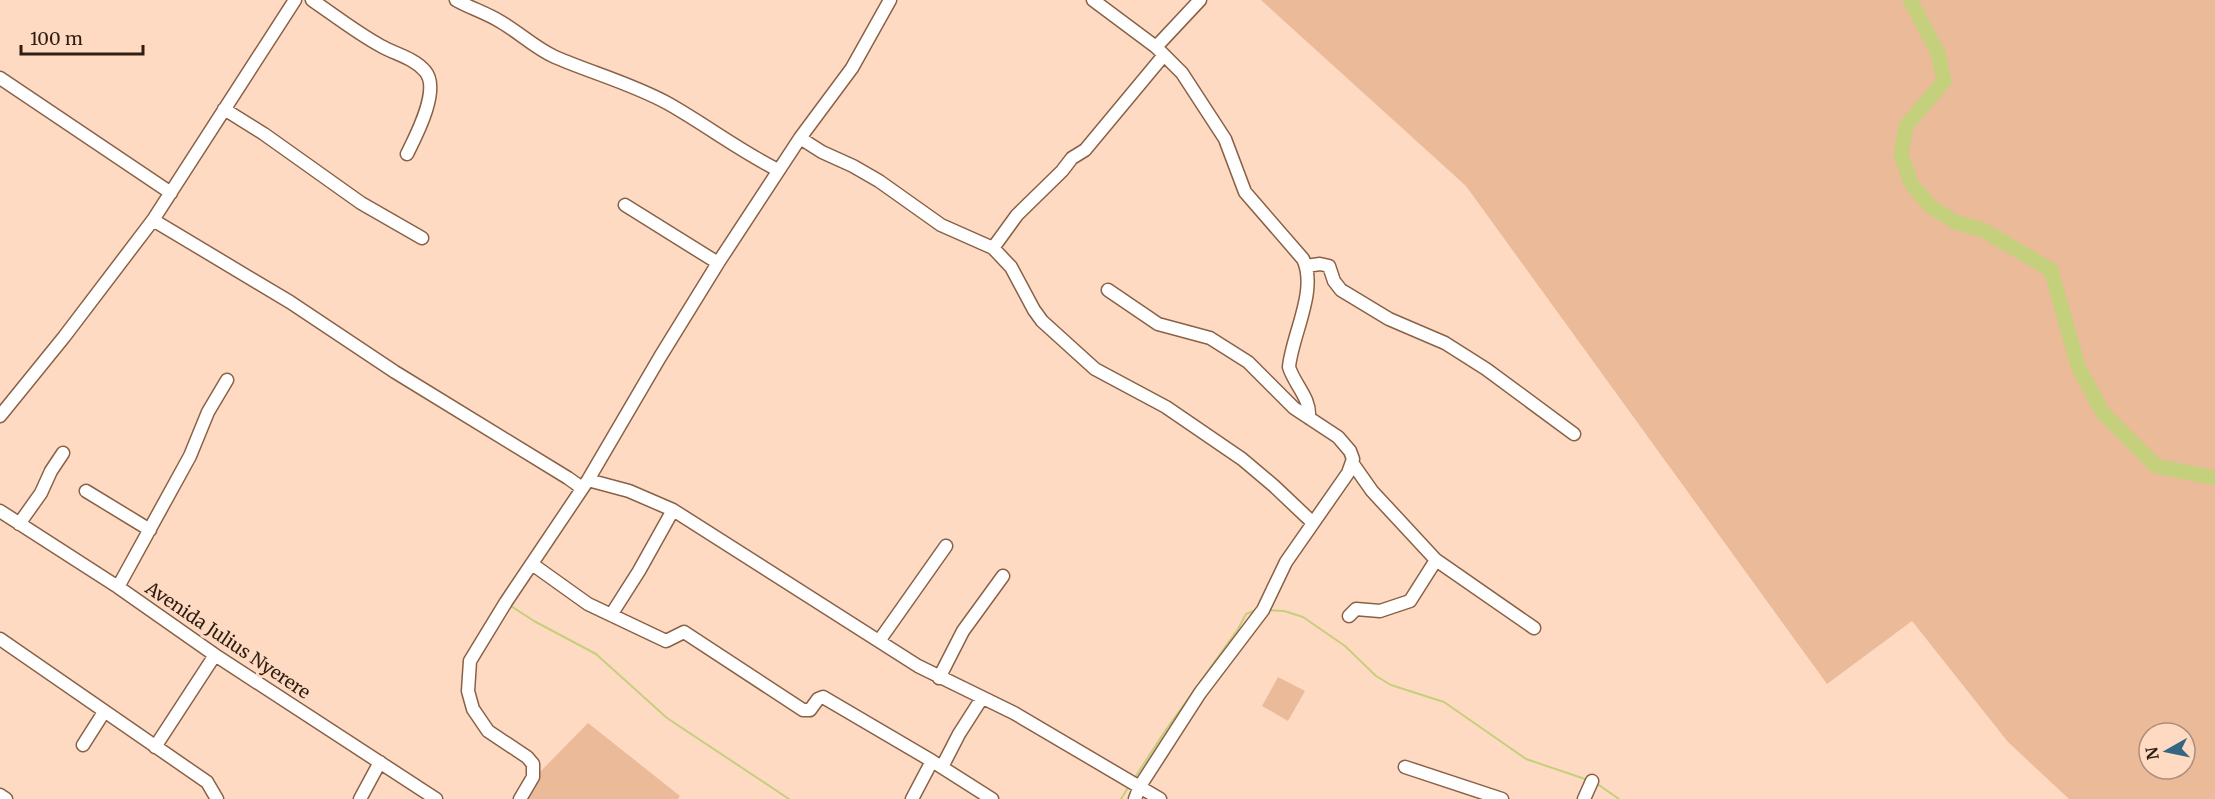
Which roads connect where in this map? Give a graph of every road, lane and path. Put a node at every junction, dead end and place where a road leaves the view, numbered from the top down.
1 (295, 0) edge
2 (312, 0) edge
3 (456, 0) edge
4 (890, 0) edge
5 (1094, 0) edge
6 (1200, 0) edge
7 (1160, 51) junction
8 (0, 78) edge
9 (224, 110) junction
10 (800, 138) junction
11 (407, 154) dead end
12 (778, 170) junction
13 (171, 193) junction
14 (625, 205) dead end
15 (153, 220) junction
16 (422, 238) dead end
17 (993, 248) junction
18 (718, 263) junction
19 (1306, 266) junction
20 (1108, 290) dead end
21 (227, 380) dead end
22 (0, 416) edge
23 (1309, 418) junction
24 (1574, 434) dead end
25 (63, 453) dead end
26 (1353, 464) junction
27 (585, 484) junction
28 (86, 491) dead end
29 (673, 510) junction
30 (0, 511) edge
31 (1313, 523) junction
32 (19, 524) junction
33 (150, 530) junction
34 (946, 546) dead end
35 (1436, 560) junction
36 (532, 564) junction
37 (1003, 576) dead end
38 (117, 587) junction
39 (610, 615) junction
40 (1349, 616) dead end
41 (1534, 628) dead end
42 (0, 639) edge
43 (879, 641) junction
44 (215, 655) junction
45 (939, 678) junction
46 (982, 698) junction
47 (104, 712) junction
48 (83, 745) dead end
49 (155, 747) junction
50 (380, 762) junction
51 (938, 764) junction
52 (1404, 767) dead end
53 (1592, 781) dead end
54 (1140, 786) junction
55 (0, 795) edge
56 (212, 796) edge
57 (6, 799) edge
58 (360, 799) edge
59 (436, 799) edge
60 (520, 799) edge
61 (912, 799) edge
62 (992, 799) edge
63 (1135, 799) edge
64 (1160, 799) edge
65 (1502, 799) edge
66 (1584, 799) edge

1 - 9 street
2 - 11 street
3 - 12 street
4 - 10 street
5 - 7 street
6 - 7 street
7 - 17 street
7 - 19 street
8 - 13 street
9 - 13 street
9 - 16 street
10 - 12 street
10 - 17 street
12 - 18 street
13 - 15 street
14 - 18 street
15 - 22 street
15 - 27 street
17 - 31 street
18 - 27 street
19 - 23 street
19 - 24 street
20 - 23 street
21 - 33 street
23 - 26 street
25 - 32 street
26 - 31 street
26 - 35 street
27 - 29 street
27 - 36 street
28 - 33 street
29 - 39 street
29 - 43 street
30 - 32 street, Avenida Julius Nyerere
31 - 54 street
32 - 38 street, Avenida Julius Nyerere
33 - 38 street
34 - 43 street
35 - 40 street
35 - 41 street
36 - 39 street
36 - 60 street
37 - 45 street
38 - 44 street, Avenida Julius Nyerere
39 - 51 street
42 - 47 street
43 - 45 street
44 - 49 street
44 - 50 street, Avenida Julius Nyerere
45 - 46 street
46 - 51 street
46 - 54 street
47 - 48 street
47 - 49 street
49 - 56 street
50 - 58 street
50 - 59 street, Avenida Julius Nyerere
51 - 61 street
51 - 62 street
52 - 65 street
53 - 66 street
54 - 63 street
54 - 64 street
55 - 57 street

